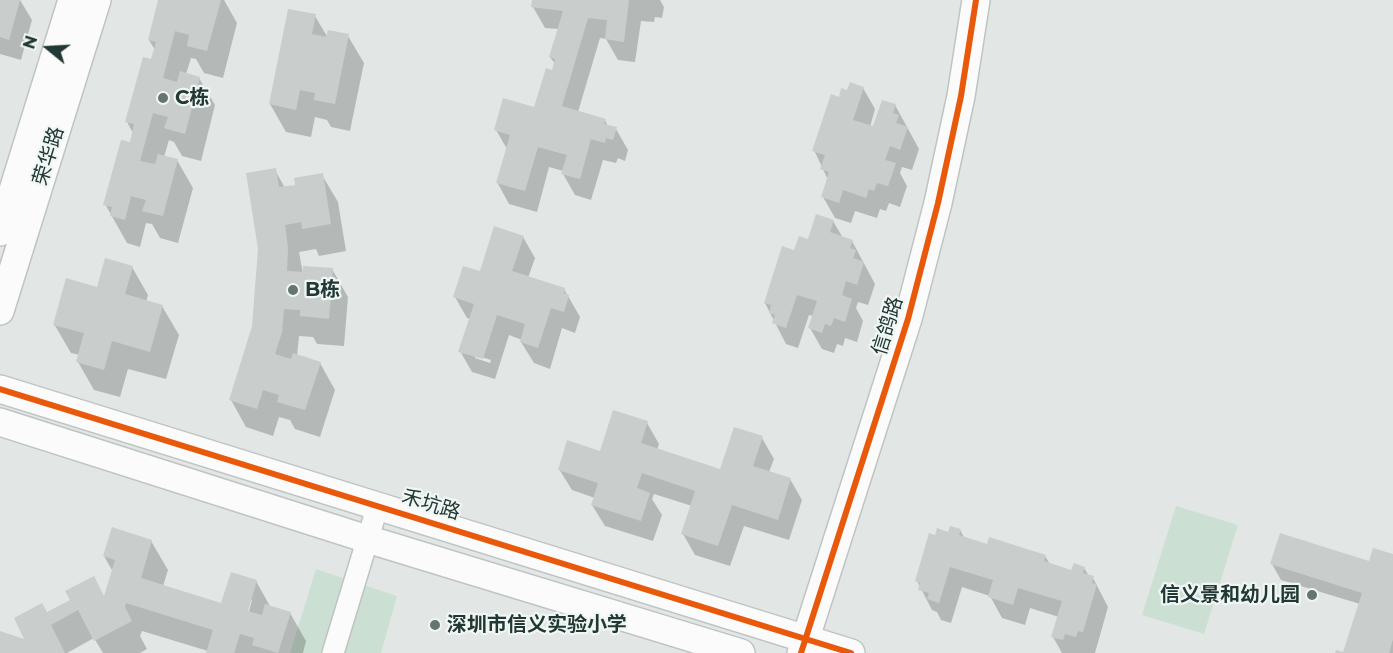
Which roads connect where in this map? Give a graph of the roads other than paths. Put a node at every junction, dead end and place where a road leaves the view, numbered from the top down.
1 (72, 0) edge
2 (97, 0) edge
3 (976, 0) edge
4 (0, 232) edge
5 (0, 311) edge
6 (0, 389) edge
7 (0, 422) edge
8 (378, 506) junction
9 (368, 539) junction
10 (803, 646) edge
11 (333, 653) edge
12 (741, 653) edge
13 (851, 653) edge

1 - 4 street, 荣华路
2 - 5 street, 荣华路
3 - 10 street, 信鸽路
6 - 8 street, 禾坑路
7 - 9 street
8 - 9 street
8 - 10 street, 禾坑路
9 - 11 street
9 - 12 street
10 - 13 street, 禾坑路

